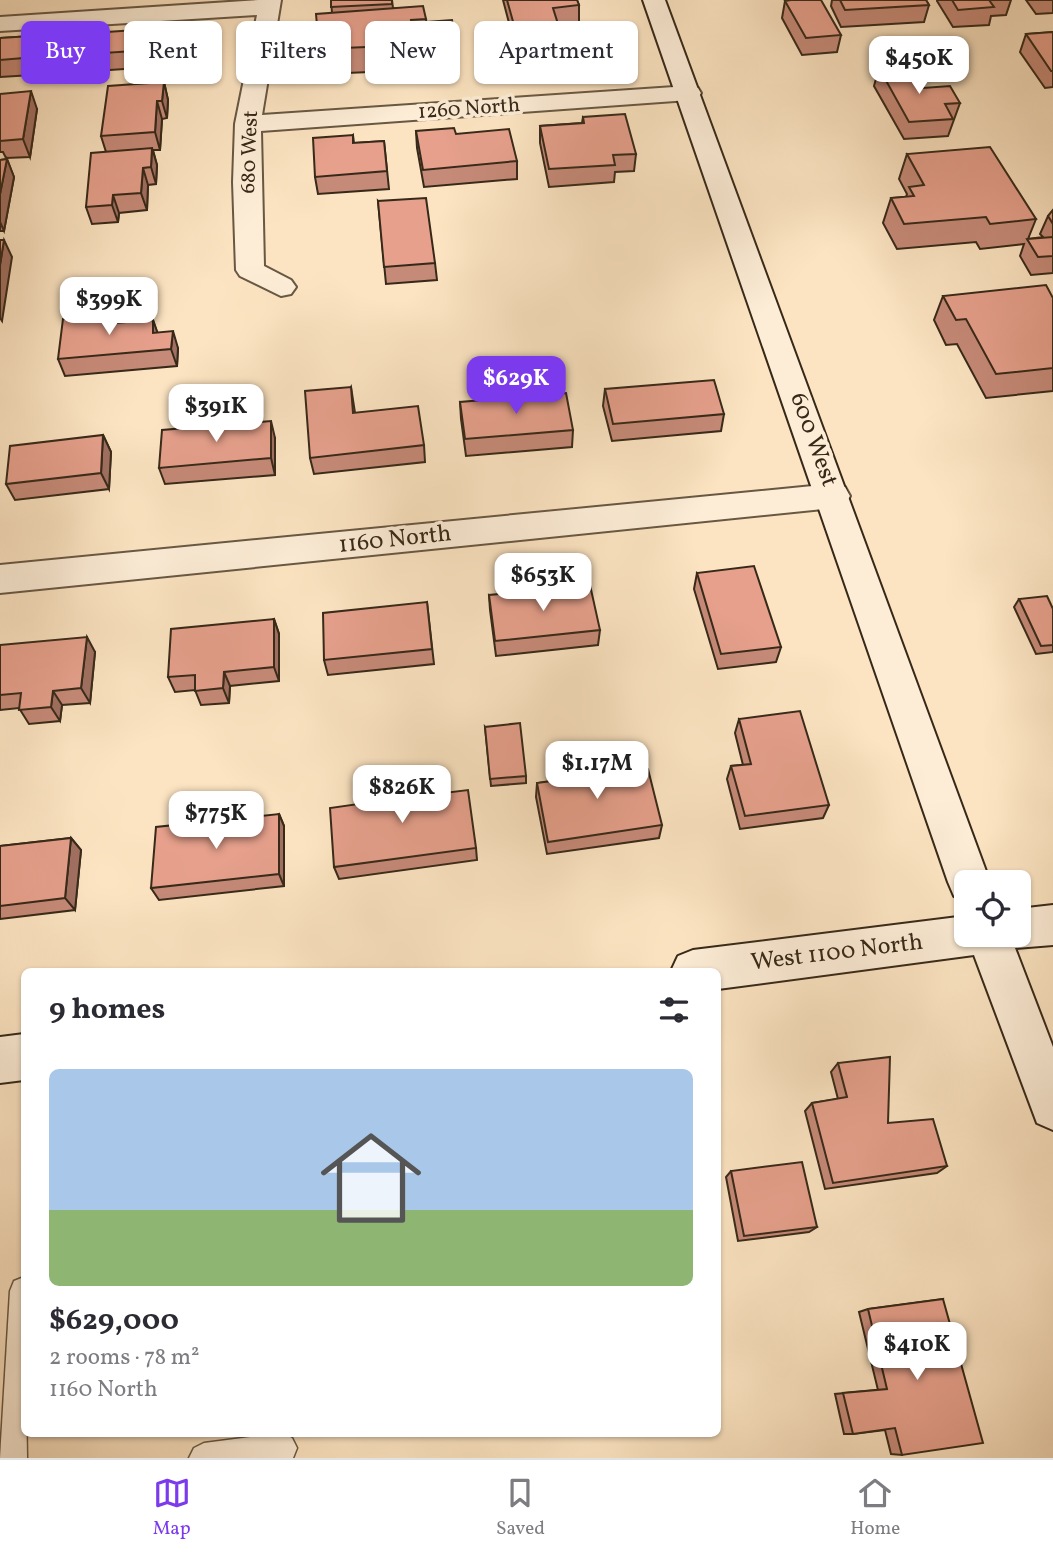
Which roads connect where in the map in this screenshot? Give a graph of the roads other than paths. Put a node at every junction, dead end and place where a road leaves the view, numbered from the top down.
1 (654, 0) edge
2 (269, 3) edge
3 (0, 24) edge
4 (689, 93) junction
5 (248, 124) junction
6 (281, 287) dead end
7 (833, 496) junction
8 (0, 579) edge
9 (965, 870) edge
10 (1053, 925) edge
11 (1031, 928) edge
12 (954, 937) edge
13 (993, 947) edge
14 (717, 968) edge
15 (21, 1057) edge
16 (0, 1060) edge
17 (1053, 1107) edge
18 (21, 1333) edge
19 (282, 1448) dead end
20 (12, 1458) edge
21 (204, 1458) edge

1 - 4 street, 600 West
2 - 3 street
2 - 5 street, 680 West
4 - 5 street, 1260 North
4 - 7 street, 600 West
5 - 6 street, 680 West
7 - 8 street, 1160 North
7 - 9 street, 600 West
10 - 11 street
12 - 14 street, West 1100 North
13 - 17 street
15 - 16 street
18 - 20 lane
19 - 21 lane

